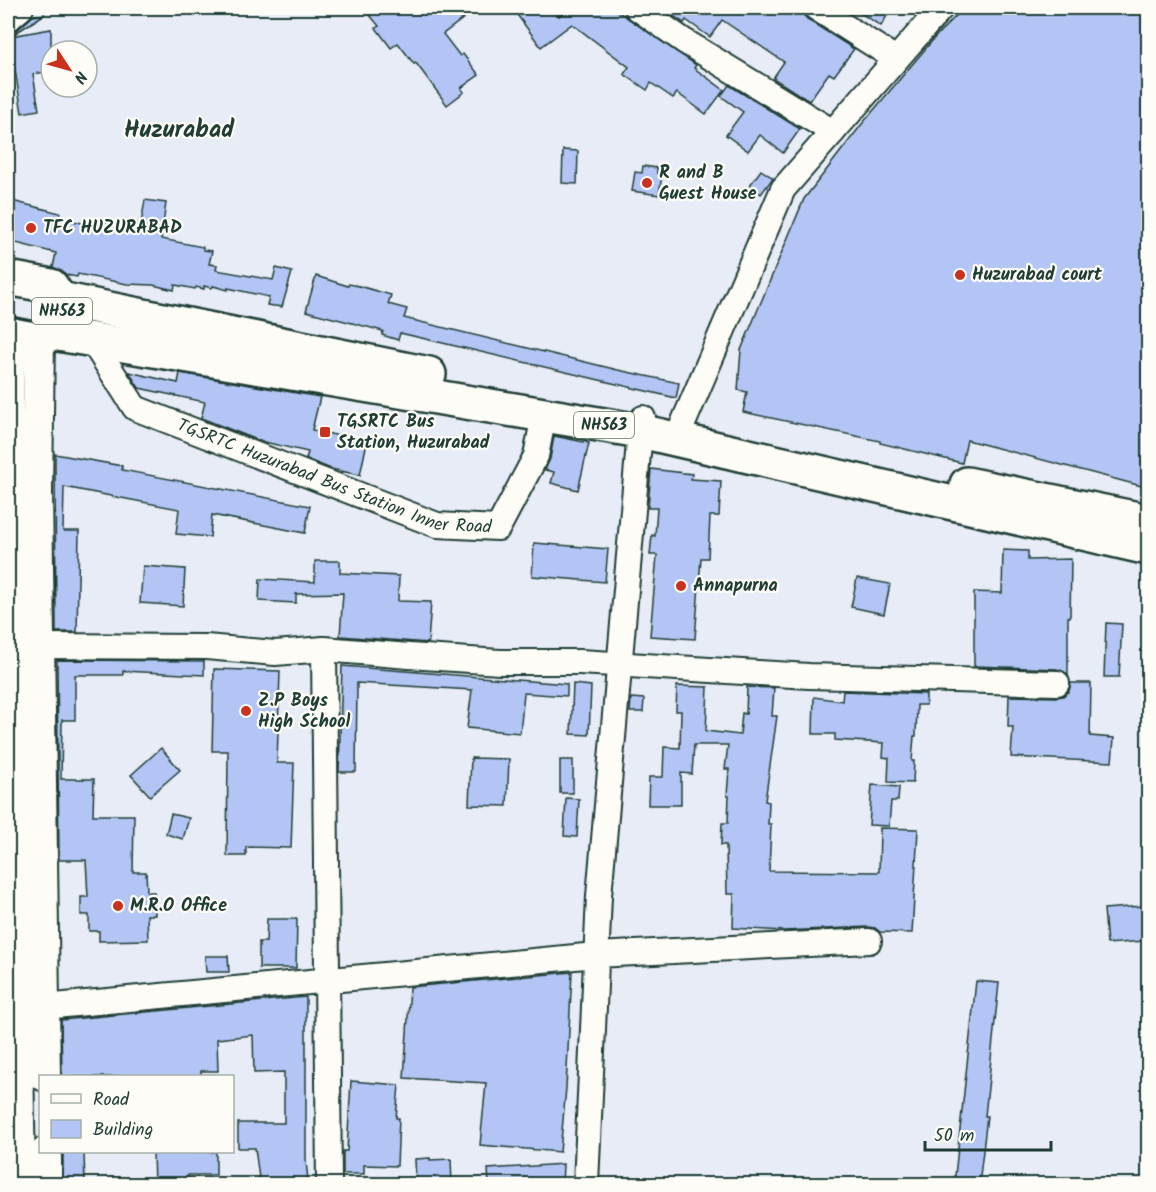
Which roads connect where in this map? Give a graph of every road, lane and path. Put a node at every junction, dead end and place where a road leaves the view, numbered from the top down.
1 (21, 8) edge
2 (638, 8) edge
3 (816, 8) edge
4 (932, 11) edge
5 (8, 19) edge
6 (896, 59) junction
7 (833, 132) junction
8 (8, 278) edge
9 (60, 298) junction
10 (27, 335) edge
11 (91, 339) junction
12 (544, 415) junction
13 (641, 425) junction
14 (681, 433) junction
15 (1149, 521) edge
16 (1149, 548) edge
17 (39, 646) junction
18 (324, 649) junction
19 (619, 666) junction
20 (1057, 682) dead end
21 (28, 876) junction
22 (869, 941) dead end
23 (597, 955) junction
24 (12, 978) edge
25 (328, 980) junction
26 (44, 1007) junction
27 (45, 1075) edge
28 (46, 1153) edge
29 (20, 1185) edge
30 (46, 1185) edge
31 (329, 1185) edge
32 (586, 1185) edge

1 - 5 street
2 - 7 street
3 - 6 street
4 - 6 street
6 - 7 street
7 - 14 street
8 - 9 highway, NH563
9 - 10 highway, NH563
9 - 13 highway, NH563
10 - 11 highway, NH563
10 - 17 main road
10 - 21 main road
11 - 12 highway, NH563
11 - 12 street, TGSRTC Huzurabad Bus Station Inner Road
12 - 13 highway, NH563
13 - 14 highway, NH563
13 - 19 street
14 - 15 highway, NH563
14 - 16 highway, NH563
17 - 18 street
17 - 21 main road
18 - 19 street
18 - 25 street
19 - 20 street
19 - 23 street
21 - 24 main road
21 - 26 main road
22 - 23 street
23 - 25 street
23 - 32 street
24 - 29 main road
25 - 26 street
25 - 31 street
26 - 27 main road
28 - 30 main road

